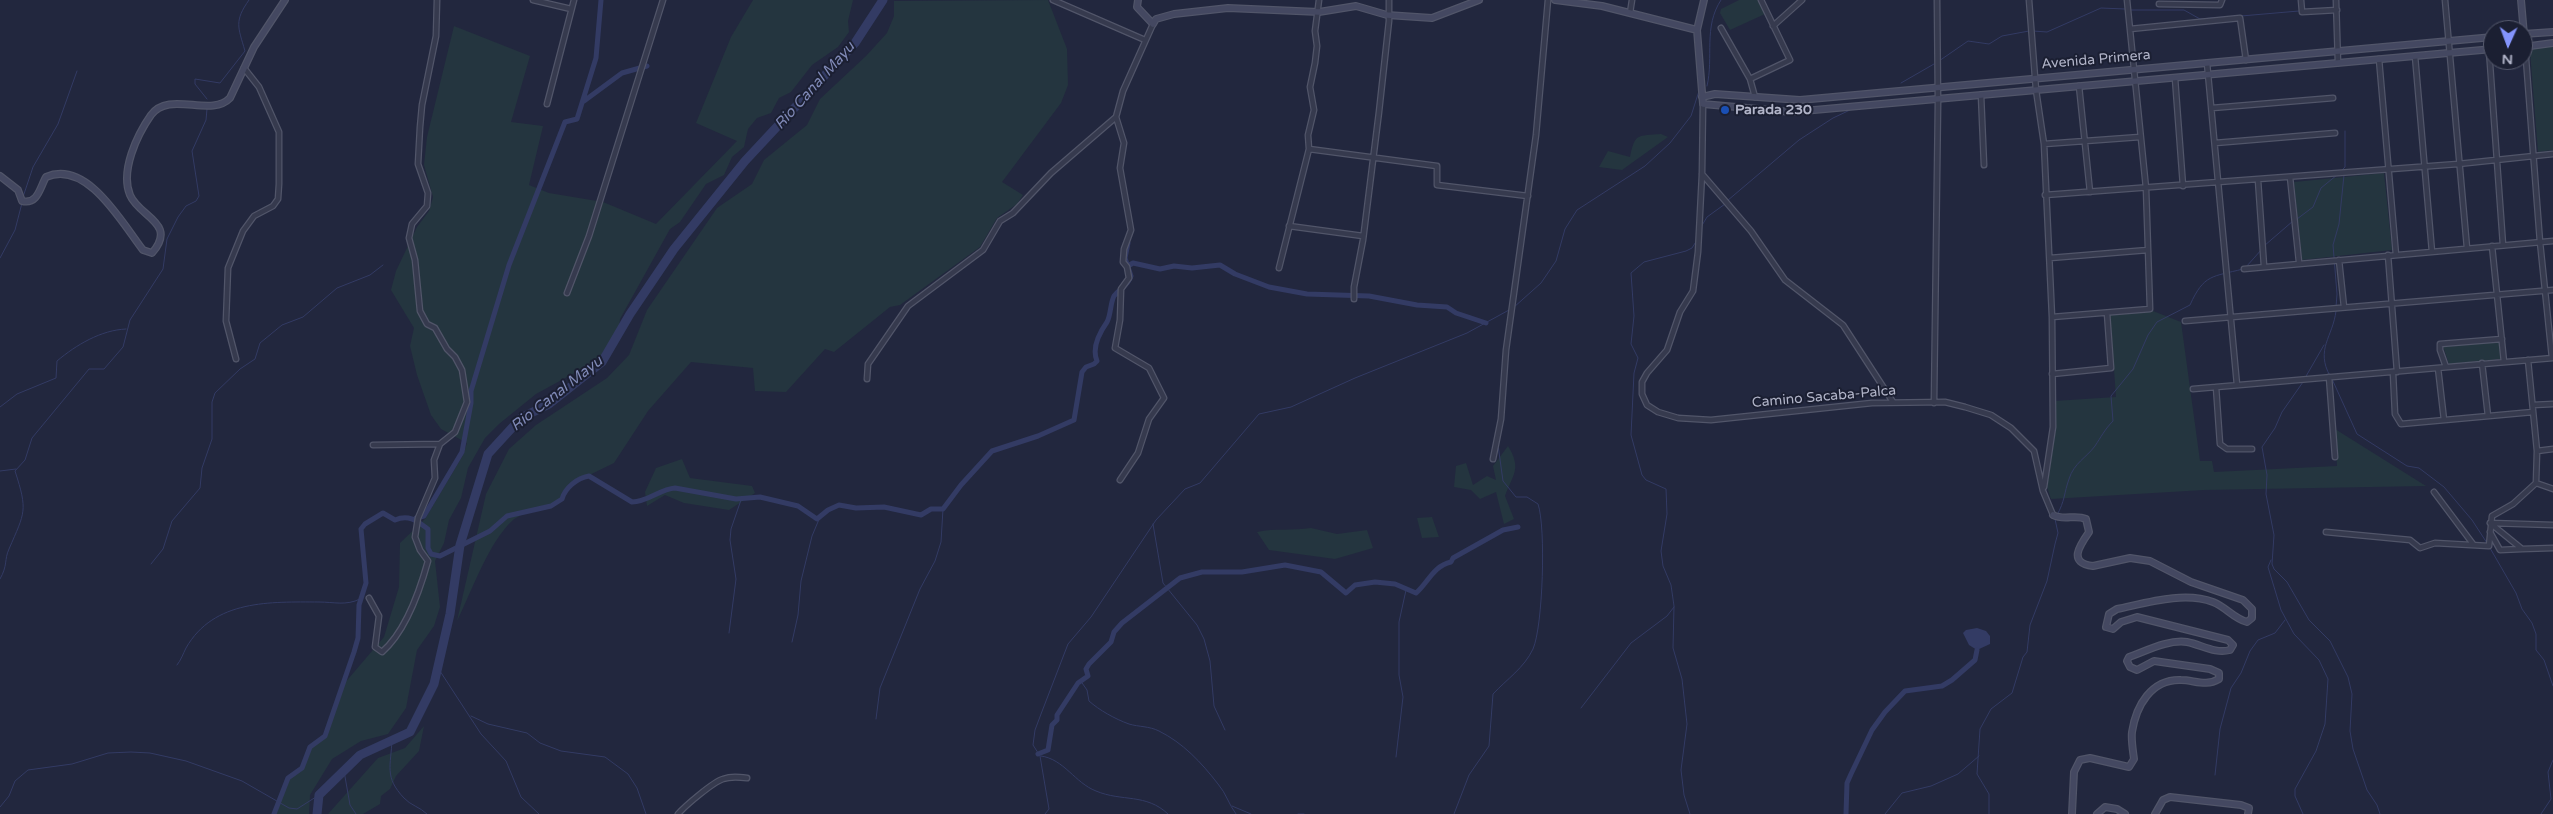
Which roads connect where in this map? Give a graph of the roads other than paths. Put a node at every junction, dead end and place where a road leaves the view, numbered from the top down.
1 (285, 0) edge
2 (437, 0) edge
3 (533, 0) edge
4 (574, 0) edge
5 (663, 0) edge
6 (1054, 0) edge
7 (1138, 0) edge
8 (1319, 0) edge
9 (1389, 0) edge
10 (1479, 0) edge
11 (1548, 0) edge
12 (1555, 0) edge
13 (1632, 0) edge
14 (1704, 0) edge
15 (1761, 0) edge
16 (1802, 0) edge
17 (1936, 0) edge
18 (2029, 0) edge
19 (2126, 0) edge
20 (2222, 0) edge
21 (2301, 0) edge
22 (2336, 0) edge
23 (2445, 0) edge
24 (2520, 0) edge
25 (1470, 3) edge
26 (2186, 3) edge
27 (2159, 4) dead end
28 (571, 10) junction
29 (2337, 10) junction
30 (1319, 12) junction
31 (1630, 13) junction
32 (1387, 15) junction
33 (2522, 20) edge
34 (1153, 24) junction
35 (1773, 26) junction
36 (1721, 28) dead end
37 (2130, 29) junction
38 (1697, 30) junction
39 (2553, 32) edge
40 (2533, 33) edge
41 (2483, 39) edge
42 (1145, 40) junction
43 (2450, 42) junction
44 (2553, 44) edge
45 (2533, 45) edge
46 (2483, 50) edge
47 (2338, 53) junction
48 (2451, 53) junction
49 (2415, 56) junction
50 (2379, 59) junction
51 (2246, 60) junction
52 (2207, 63) junction
53 (2338, 63) junction
54 (244, 68) junction
55 (2132, 69) junction
56 (2492, 70) edge
57 (2526, 70) edge
58 (2208, 75) junction
59 (2035, 77) junction
60 (2175, 78) junction
61 (1750, 79) junction
62 (2134, 81) junction
63 (2078, 86) junction
64 (1937, 87) junction
65 (2036, 90) junction
66 (1981, 95) junction
67 (1755, 97) junction
68 (1938, 98) junction
69 (2332, 98) dead end
70 (1702, 100) junction
71 (547, 104) dead end
72 (2212, 108) junction
73 (1116, 117) junction
74 (2335, 133) dead end
75 (2140, 137) junction
76 (2083, 142) junction
77 (2215, 143) junction
78 (2044, 144) junction
79 (1309, 149) junction
80 (2553, 154) edge
81 (2534, 156) junction
82 (1373, 158) junction
83 (2496, 160) junction
84 (2458, 164) junction
85 (1984, 165) dead end
86 (2423, 167) junction
87 (2388, 169) junction
88 (1702, 174) junction
89 (0, 176) edge
90 (2290, 177) junction
91 (2258, 180) junction
92 (2218, 182) junction
93 (2184, 186) junction
94 (2146, 188) junction
95 (2090, 192) junction
96 (2045, 195) junction
97 (1528, 196) junction
98 (1289, 226) junction
99 (1363, 236) junction
100 (2553, 241) edge
101 (2540, 242) junction
102 (2503, 245) junction
103 (2492, 246) junction
104 (2467, 248) junction
105 (2148, 250) junction
106 (2432, 252) junction
107 (2388, 255) junction
108 (2396, 255) junction
109 (2050, 258) junction
110 (2339, 260) junction
111 (2299, 262) junction
112 (2264, 266) junction
113 (1279, 268) dead end
114 (2244, 269) dead end
115 (2546, 290) junction
116 (2553, 290) edge
117 (567, 294) dead end
118 (2498, 295) junction
119 (1354, 299) dead end
120 (2392, 303) junction
121 (2344, 307) junction
122 (2107, 313) junction
123 (2229, 316) junction
124 (2052, 317) junction
125 (2185, 321) dead end
126 (2502, 339) junction
127 (2553, 358) edge
128 (236, 359) dead end
129 (2528, 360) junction
130 (2504, 362) junction
131 (2482, 363) junction
132 (2446, 367) junction
133 (2438, 368) junction
134 (2395, 373) junction
135 (2052, 374) junction
136 (2329, 377) junction
137 (867, 379) dead end
138 (2237, 385) junction
139 (2216, 387) junction
140 (2193, 389) dead end
141 (1893, 402) junction
142 (1934, 402) junction
143 (2533, 404) junction
144 (2553, 404) edge
145 (2534, 412) junction
146 (2488, 416) junction
147 (2444, 420) junction
148 (440, 444) junction
149 (373, 445) dead end
150 (2252, 449) dead end
151 (2553, 449) edge
152 (2537, 451) junction
153 (2335, 457) dead end
154 (1493, 459) dead end
155 (1120, 480) dead end
156 (2536, 483) junction
157 (2553, 489) edge
158 (2044, 491) junction
159 (2434, 492) dead end
160 (2056, 516) joint
161 (2490, 523) junction
162 (2553, 525) edge
163 (2489, 530) junction
164 (2326, 532) dead end
165 (2473, 544) junction
166 (2553, 548) edge
167 (2522, 549) junction
168 (369, 598) dead end
169 (747, 778) dead end
170 (678, 814) edge
171 (2072, 814) edge
172 (2097, 814) edge
173 (2124, 814) edge
174 (2154, 814) edge
175 (2248, 814) edge

1 - 54 street
2 - 148 street
3 - 28 street
4 - 28 street
5 - 117 street
6 - 42 street
7 - 34 street
8 - 30 street
9 - 32 street
10 - 25 street
11 - 97 street
12 - 31 street
13 - 31 street
14 - 38 street, Camino Sacaba-Palca
15 - 35 street
16 - 35 street
17 - 64 street
18 - 59 street
19 - 37 street
20 - 26 street
21 - 29 street
22 - 29 street
23 - 43 street
24 - 33 street
25 - 32 street
26 - 27 street
28 - 71 street
29 - 47 street
30 - 32 street
30 - 34 street
30 - 79 street
31 - 38 street
32 - 82 street
34 - 42 street
35 - 61 street
36 - 61 street
37 - 51 street
37 - 55 street
38 - 70 street, Camino Sacaba-Palca
39 - 40 street
41 - 43 street, Avenida Primera
42 - 73 street
43 - 47 street, Avenida Primera
43 - 48 street
44 - 45 street
46 - 48 street, Avenida Primera
47 - 51 street, Avenida Primera
47 - 53 street
48 - 49 street, Avenida Primera
48 - 84 street
49 - 50 street, Avenida Primera
49 - 86 street
50 - 53 street, Avenida Primera
50 - 87 street
51 - 52 street, Avenida Primera
52 - 55 street, Avenida Primera
52 - 58 street
53 - 58 street, Avenida Primera
54 - 89 street
54 - 128 street
55 - 59 street, Avenida Primera
55 - 62 street
56 - 83 street
57 - 81 street
58 - 60 street, Avenida Primera
58 - 72 street
59 - 64 street, Avenida Primera
59 - 65 street
60 - 62 street, Avenida Primera
60 - 93 street
61 - 67 street
62 - 63 street, Avenida Primera
62 - 75 street
63 - 65 street, Avenida Primera
63 - 76 street
64 - 67 street, Avenida Primera
64 - 68 street
65 - 66 street, Avenida Primera
65 - 78 street
66 - 68 street, Avenida Primera
66 - 85 street
67 - 70 street, Avenida Primera
68 - 70 street, Avenida Primera
68 - 142 street
69 - 72 street
70 - 88 street, Camino Sacaba-Palca
72 - 77 street
73 - 137 street
73 - 155 street
74 - 77 street
75 - 76 street
75 - 94 street
76 - 78 street
76 - 95 street
77 - 92 street
78 - 96 street
79 - 82 street
79 - 98 street
80 - 81 street
81 - 83 street
81 - 101 street
82 - 97 street
82 - 99 street
83 - 84 street
83 - 102 street
84 - 86 street
84 - 104 street
86 - 87 street
86 - 106 street
87 - 90 street
87 - 108 street
88 - 141 street
88 - 141 street, Camino Sacaba-Palca
90 - 91 street
90 - 111 street
91 - 92 street
91 - 112 street
92 - 93 street
92 - 123 street
93 - 94 street
94 - 95 street
94 - 105 street
95 - 96 street
96 - 109 street
97 - 154 street
98 - 99 street
98 - 113 street
99 - 119 street
100 - 101 street
101 - 102 street
101 - 115 street
102 - 103 street
103 - 104 street
103 - 118 street
104 - 106 street
105 - 109 street
105 - 122 street
106 - 108 street
107 - 108 street
107 - 110 street
107 - 120 street
109 - 124 street
110 - 111 street
110 - 121 street
111 - 112 street
112 - 114 street
115 - 116 street
115 - 118 street
115 - 127 street
118 - 120 street
118 - 126 street
120 - 121 street
120 - 134 street
121 - 123 street
122 - 124 street
122 - 135 street
123 - 125 street
123 - 138 street
124 - 135 street
126 - 130 street
126 - 132 street
127 - 129 street
129 - 130 street
129 - 143 street
130 - 131 street
131 - 132 street
131 - 146 street
132 - 133 street
133 - 134 street
133 - 147 street
134 - 136 street
134 - 147 street
135 - 158 street
136 - 138 street
136 - 153 street
138 - 139 street
139 - 140 street
139 - 150 street
141 - 142 street, Camino Sacaba-Palca
142 - 158 street, Camino Sacaba-Palca
143 - 144 street
143 - 145 street
145 - 146 street
145 - 152 street
146 - 147 street
148 - 149 street
148 - 168 street
151 - 152 street
152 - 156 street
156 - 157 street
156 - 161 street
158 - 160 street, Camino Sacaba-Palca
159 - 165 street
160 - 171 street, Camino Sacaba-Palca
161 - 162 street
161 - 163 street
161 - 167 street
163 - 165 street
163 - 167 street
164 - 165 street
166 - 167 street
169 - 170 street
172 - 173 street
174 - 175 street

